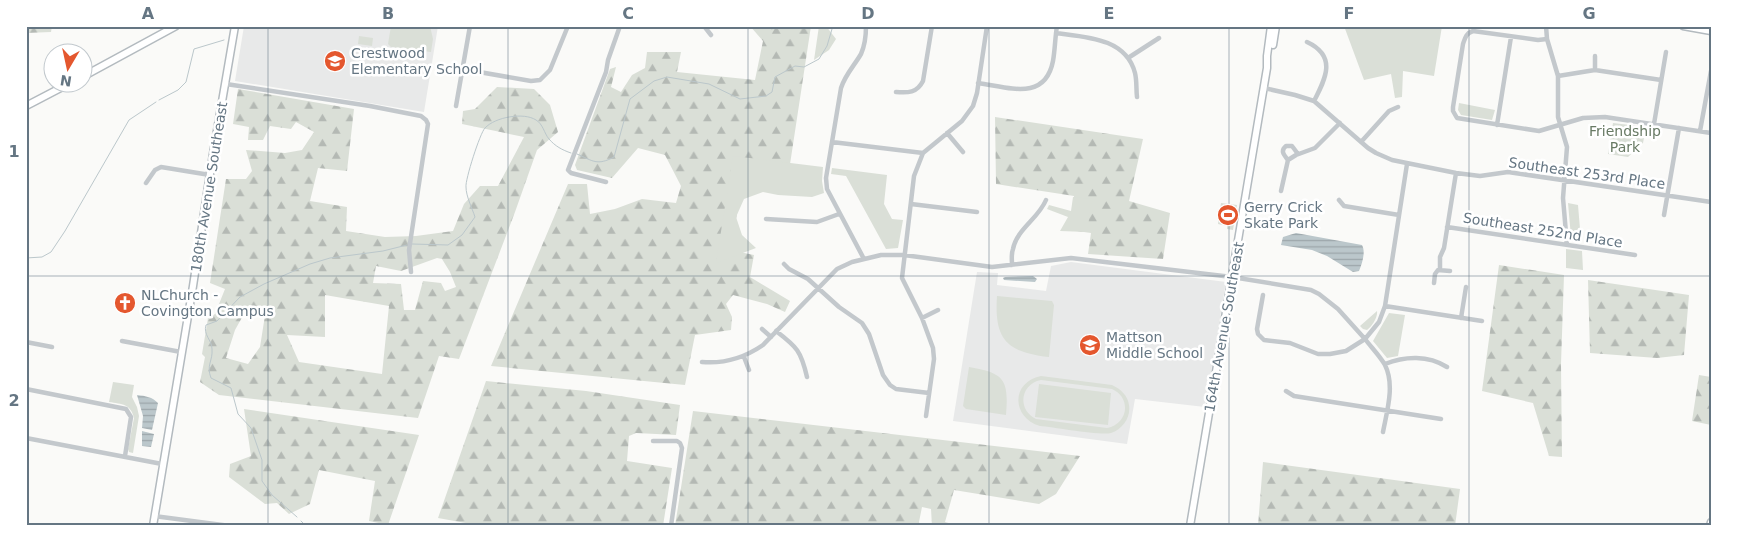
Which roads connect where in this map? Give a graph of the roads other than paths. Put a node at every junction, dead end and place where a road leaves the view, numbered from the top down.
1 (176, 26) edge
2 (235, 26) edge
3 (470, 26) edge
4 (620, 26) edge
5 (704, 26) edge
6 (866, 26) edge
7 (932, 26) edge
8 (987, 26) edge
9 (1058, 26) edge
10 (1271, 26) edge
11 (1276, 26) edge
12 (1546, 26) edge
13 (1683, 26) edge
14 (566, 27) edge
15 (1711, 31) edge
16 (1056, 32) junction
17 (711, 35) dead end
18 (1511, 37) junction
19 (1159, 38) dead end
20 (1547, 39) junction
21 (1307, 42) dead end
22 (1666, 52) dead end
23 (1595, 56) dead end
24 (1128, 58) junction
25 (1267, 68) junction
26 (462, 69) junction
27 (1595, 70) junction
28 (1711, 71) edge
29 (92, 72) edge
30 (1558, 76) junction
31 (1661, 80) junction
32 (978, 83) junction
33 (226, 84) junction
34 (1264, 88) junction
35 (53, 92) edge
36 (896, 92) dead end
37 (1137, 97) dead end
38 (1314, 101) junction
39 (26, 106) edge
40 (456, 106) dead end
41 (1398, 107) dead end
42 (1340, 123) junction
43 (1654, 124) junction
44 (1497, 125) junction
45 (1561, 125) junction
46 (1678, 128) junction
47 (1700, 131) junction
48 (947, 133) junction
49 (1711, 133) edge
50 (832, 142) junction
51 (1361, 142) junction
52 (963, 152) dead end
53 (923, 153) junction
54 (1298, 154) junction
55 (1288, 160) junction
56 (1407, 164) junction
57 (1456, 173) junction
58 (210, 175) junction
59 (1565, 181) junction
60 (606, 182) dead end
61 (146, 183) dead end
62 (1281, 192) dead end
63 (1667, 196) junction
64 (1046, 200) dead end
65 (1339, 200) dead end
66 (1711, 202) edge
67 (911, 204) junction
68 (977, 212) dead end
69 (839, 214) junction
70 (1399, 215) junction
71 (1664, 215) dead end
72 (766, 220) dead end
73 (1447, 227) junction
74 (1567, 245) junction
75 (904, 255) junction
76 (1635, 255) dead end
77 (864, 258) junction
78 (784, 264) dead end
79 (1012, 265) junction
80 (1440, 269) junction
81 (1450, 271) dead end
82 (411, 272) dead end
83 (1232, 277) junction
84 (1434, 282) dead end
85 (1466, 287) dead end
86 (818, 288) junction
87 (1263, 295) dead end
88 (1385, 306) junction
89 (938, 310) dead end
90 (922, 318) junction
91 (1461, 318) junction
92 (1482, 321) dead end
93 (762, 329) dead end
94 (776, 331) junction
95 (771, 336) junction
96 (1264, 340) junction
97 (1365, 340) junction
98 (122, 341) dead end
99 (26, 342) edge
100 (1262, 346) dead end
101 (52, 347) dead end
102 (181, 352) junction
103 (744, 357) junction
104 (702, 362) dead end
105 (1385, 364) junction
106 (1447, 367) dead end
107 (749, 370) dead end
108 (807, 377) dead end
109 (26, 388) edge
110 (1286, 391) dead end
111 (929, 393) junction
112 (1387, 411) junction
113 (926, 416) dead end
114 (1441, 419) dead end
115 (1383, 432) dead end
116 (26, 438) edge
117 (653, 441) dead end
118 (125, 456) junction
119 (162, 464) junction
120 (154, 516) junction
121 (153, 526) edge
122 (230, 526) edge
123 (671, 526) edge
124 (1190, 526) edge

1 - 29 street
2 - 33 street, 180th Avenue Southeast
3 - 26 street
4 - 60 street
5 - 17 street
6 - 50 street
7 - 36 street
8 - 32 street
9 - 16 street
10 - 25 street, 164th Avenue Southeast
11 - 25 street, 164th Avenue Southeast
12 - 20 street
13 - 15 street
14 - 26 street
16 - 24 street
16 - 32 street
18 - 20 street
18 - 44 street
18 - 44 street
19 - 24 street
20 - 30 street
21 - 38 street
22 - 31 street
23 - 27 street
24 - 37 street
25 - 34 street, 164th Avenue Southeast
26 - 40 street
27 - 30 street
27 - 31 street
28 - 47 street
30 - 45 street
31 - 43 street
32 - 48 street
33 - 58 street, 180th Avenue Southeast
33 - 82 street
34 - 38 street
34 - 83 street, 164th Avenue Southeast
35 - 39 street
38 - 42 street, Southeast 253rd Place
41 - 51 street
42 - 51 street, Southeast 253rd Place
42 - 54 street
43 - 45 street
43 - 46 street
44 - 45 street
45 - 59 street
46 - 47 street
46 - 63 street
47 - 49 street
48 - 52 street
48 - 53 street
50 - 53 street
50 - 69 street
51 - 56 street, Southeast 253rd Place
53 - 67 street
54 - 55 street
54 - 55 street
55 - 62 street
56 - 57 street, Southeast 253rd Place
56 - 70 street
57 - 59 street, Southeast 253rd Place
57 - 73 street
58 - 61 street
58 - 102 street, 180th Avenue Southeast
59 - 63 street, Southeast 253rd Place
59 - 74 street
63 - 66 street, Southeast 253rd Place
63 - 71 street
64 - 79 street
65 - 70 street
67 - 68 street
67 - 75 street
69 - 72 street
69 - 77 street
70 - 88 street
73 - 74 street, Southeast 252nd Place
73 - 80 street
74 - 76 street, Southeast 252nd Place
75 - 77 street
75 - 79 street
75 - 90 street
77 - 86 street
78 - 86 street
79 - 83 street
80 - 81 street
80 - 84 street
83 - 97 street
83 - 124 street, 164th Avenue Southeast
85 - 91 street
86 - 94 street
86 - 111 street
87 - 96 street
88 - 91 street
88 - 97 street
89 - 90 street
90 - 111 street
91 - 92 street
93 - 95 street
94 - 95 street
94 - 108 street
95 - 103 street
96 - 97 street
96 - 100 street
97 - 105 street
98 - 102 street
99 - 101 street
102 - 119 street, 180th Avenue Southeast
103 - 104 street
103 - 107 street
105 - 106 street
105 - 112 street
109 - 118 street
110 - 112 street
111 - 113 street
112 - 114 street
112 - 115 street
116 - 118 street
117 - 123 street
118 - 119 street
119 - 120 street, 180th Avenue Southeast
120 - 121 street, 180th Avenue Southeast
120 - 122 street

